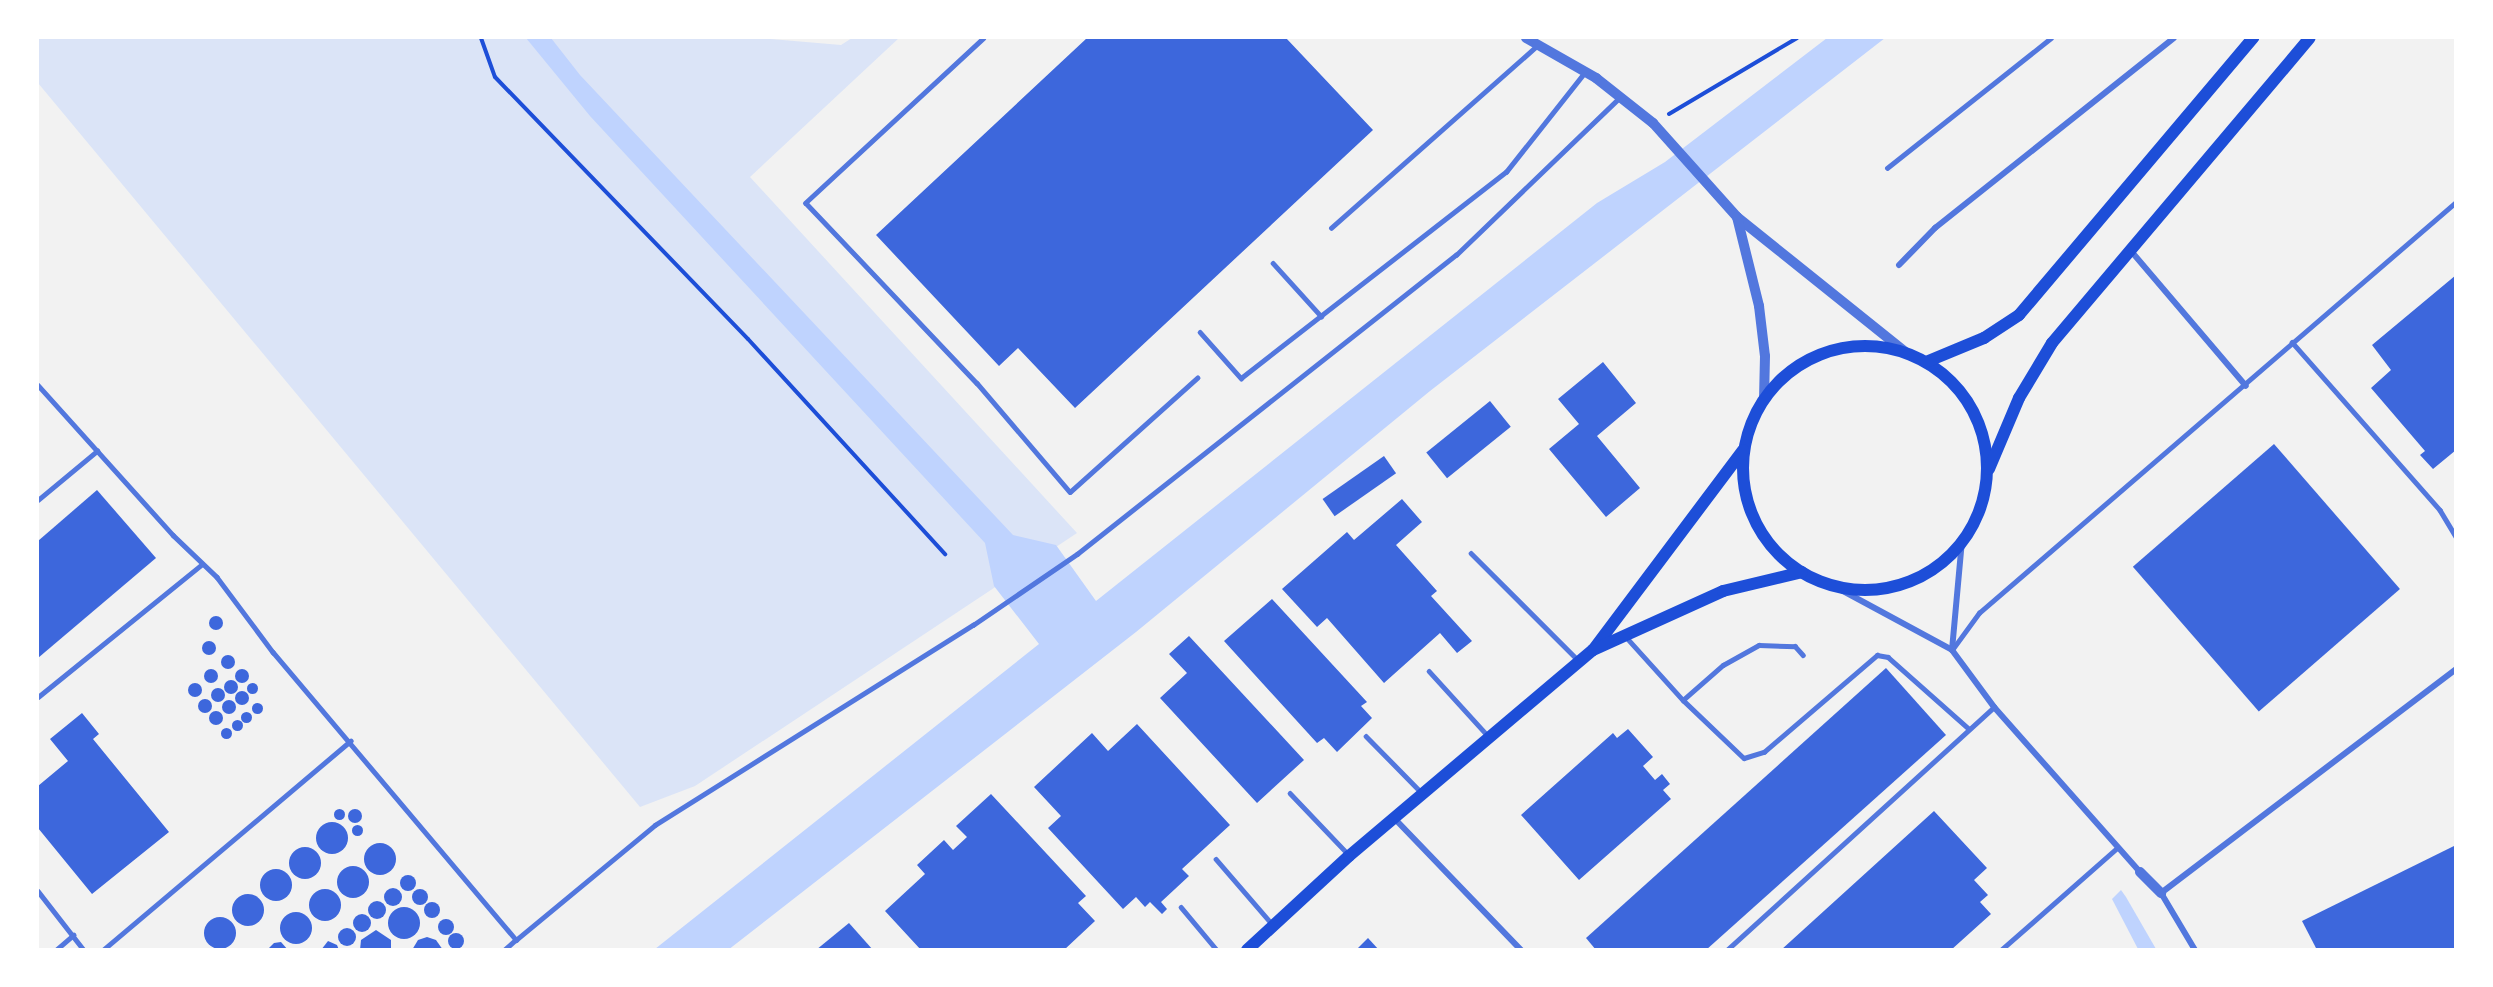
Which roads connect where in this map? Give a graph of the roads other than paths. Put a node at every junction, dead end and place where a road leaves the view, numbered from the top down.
1 (984, 38) edge
2 (1526, 38) edge
3 (2051, 38) edge
4 (2174, 38) edge
5 (2253, 38) edge
6 (2310, 38) edge
7 (1538, 45) junction
8 (1585, 71) junction
9 (1620, 98) junction
10 (1887, 168) dead end
11 (2456, 202) edge
12 (1737, 217) junction
13 (1331, 228) dead end
14 (2131, 251) junction
15 (1273, 263) dead end
16 (1899, 265) dead end
17 (1321, 316) junction
18 (1200, 332) dead end
19 (2292, 342) junction
20 (1907, 353) junction
21 (1926, 362) junction
22 (1197, 378) dead end
23 (38, 385) edge
24 (2246, 386) junction
25 (1764, 399) junction
26 (1744, 449) junction
27 (97, 451) junction
28 (1987, 476) junction
29 (38, 500) edge
30 (2456, 537) edge
31 (1962, 540) junction
32 (1471, 553) dead end
33 (202, 564) junction
34 (1802, 572) junction
35 (1832, 585) junction
36 (1625, 636) junction
37 (1593, 650) junction
38 (1952, 650) junction
39 (1803, 655) dead end
40 (1579, 661) junction
41 (2456, 669) edge
42 (1429, 671) dead end
43 (38, 697) edge
44 (1683, 700) junction
45 (1994, 707) junction
46 (1969, 729) junction
47 (1366, 736) dead end
48 (1489, 737) junction
49 (350, 741) junction
50 (1290, 793) dead end
51 (1423, 795) junction
52 (1394, 818) junction
53 (2117, 848) junction
54 (1349, 856) junction
55 (1216, 859) dead end
56 (2140, 872) joint
57 (38, 891) edge
58 (2161, 893) junction
59 (1181, 907) dead end
60 (1273, 926) junction
61 (73, 935) junction
62 (516, 940) junction
63 (1520, 949) edge
64 (56, 950) edge
65 (84, 950) edge
66 (103, 950) edge
67 (505, 950) edge
68 (1217, 950) edge
69 (1247, 950) edge
70 (1727, 950) edge
71 (2001, 950) edge
72 (2195, 950) edge

1 - 22 lane
2 - 7 street
3 - 10 lane
4 - 16 street
5 - 21 main road
6 - 14 main road
7 - 8 street
7 - 13 lane
8 - 9 street
8 - 17 lane
9 - 12 street
9 - 62 lane
11 - 19 lane
12 - 20 street
12 - 25 street
14 - 24 street
14 - 28 main road
15 - 17 lane
17 - 18 lane
19 - 24 lane
19 - 30 lane
20 - 21 main road
20 - 25 main road
21 - 28 main road
23 - 27 lane
24 - 38 lane
25 - 26 main road
26 - 34 main road
26 - 37 main road
27 - 29 lane
27 - 33 lane
28 - 31 main road
31 - 35 main road
31 - 38 street
32 - 40 lane
33 - 43 lane
33 - 49 lane
34 - 35 main road
34 - 36 main road
35 - 38 street
36 - 37 main road
36 - 44 lane
37 - 40 main road
38 - 45 street
39 - 44 lane
40 - 48 main road
41 - 58 street
42 - 48 lane
44 - 46 lane
45 - 46 lane
45 - 53 street
46 - 70 lane
47 - 51 lane
48 - 51 main road
49 - 62 lane
49 - 66 lane
50 - 54 lane
51 - 52 main road
52 - 54 main road
52 - 63 street
53 - 56 street
53 - 71 lane
54 - 60 main road
55 - 60 lane
56 - 58 street
57 - 61 lane
58 - 72 street
59 - 68 lane
60 - 69 main road
61 - 64 lane
61 - 65 lane
62 - 67 lane

